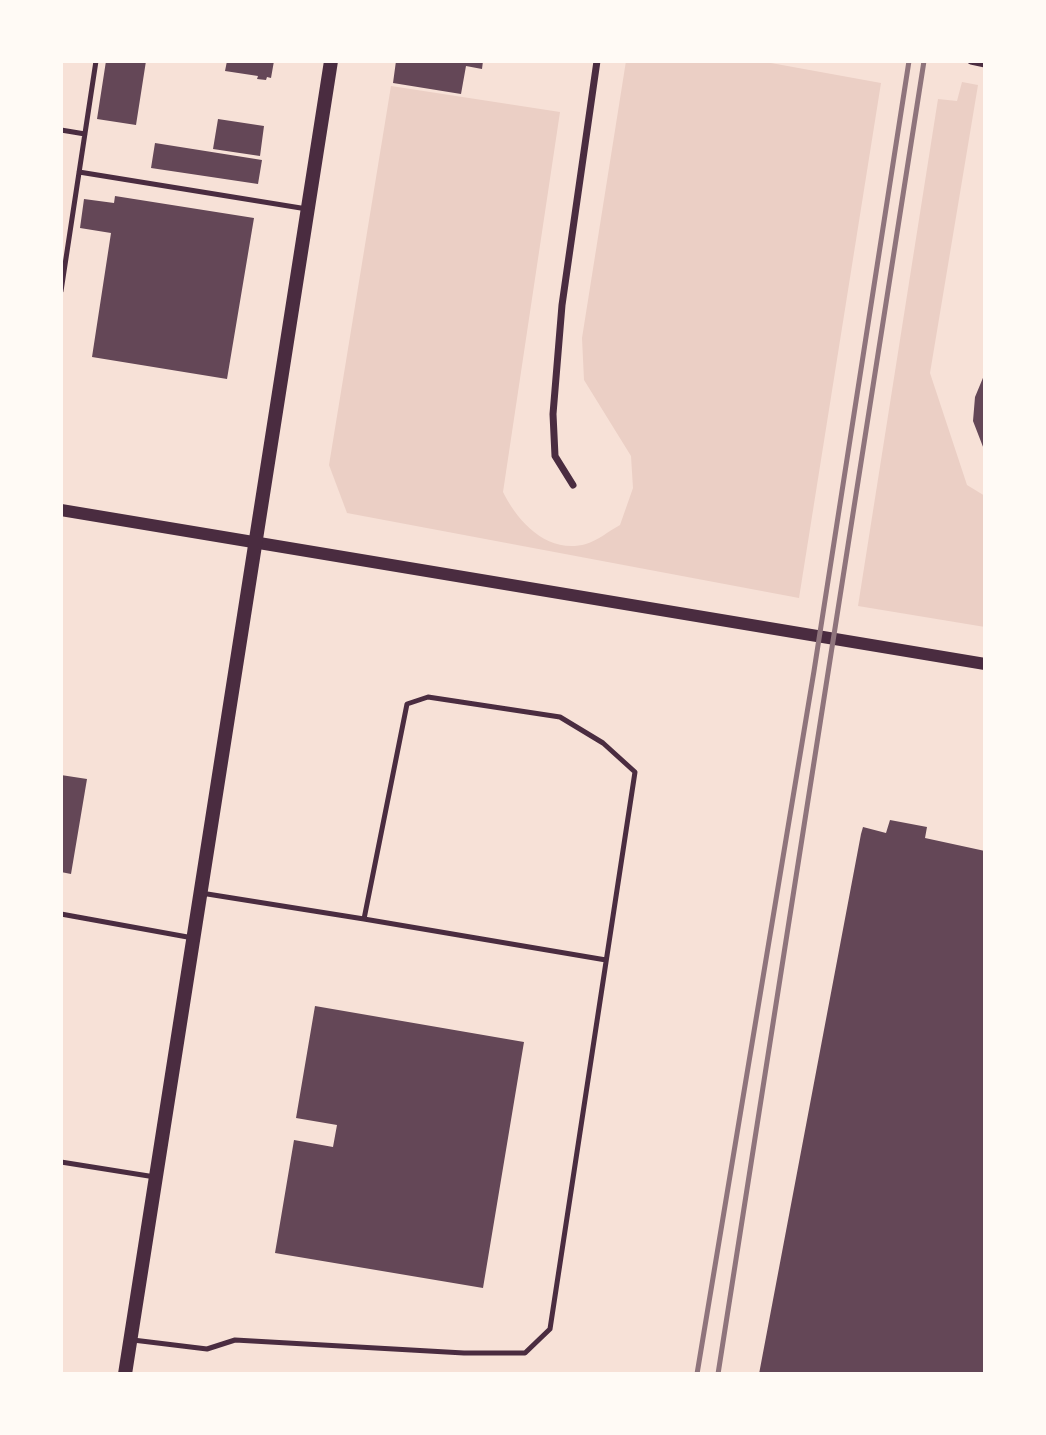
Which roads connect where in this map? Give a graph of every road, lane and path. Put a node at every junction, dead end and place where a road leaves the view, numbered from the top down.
1 (96, 61) edge
2 (331, 61) edge
3 (597, 61) edge
4 (971, 61) edge
5 (985, 64) edge
6 (61, 130) edge
7 (85, 134) junction
8 (79, 172) junction
9 (307, 209) junction
10 (61, 291) edge
11 (573, 485) dead end
12 (61, 510) edge
13 (255, 544) junction
14 (985, 664) edge
15 (200, 893) junction
16 (61, 914) edge
17 (364, 919) junction
18 (193, 938) junction
19 (606, 960) junction
20 (61, 1162) edge
21 (156, 1177) junction
22 (130, 1339) junction
23 (125, 1374) edge

1 - 7 lane
2 - 9 main road
3 - 11 street
4 - 5 street
6 - 7 lane
7 - 8 lane
8 - 9 lane
8 - 10 lane
9 - 13 main road
12 - 13 street
13 - 14 street
13 - 15 main road
15 - 17 lane
15 - 18 main road
16 - 18 lane
17 - 19 lane
17 - 19 lane
18 - 21 main road
19 - 22 lane
20 - 21 lane
21 - 22 main road
22 - 23 main road

